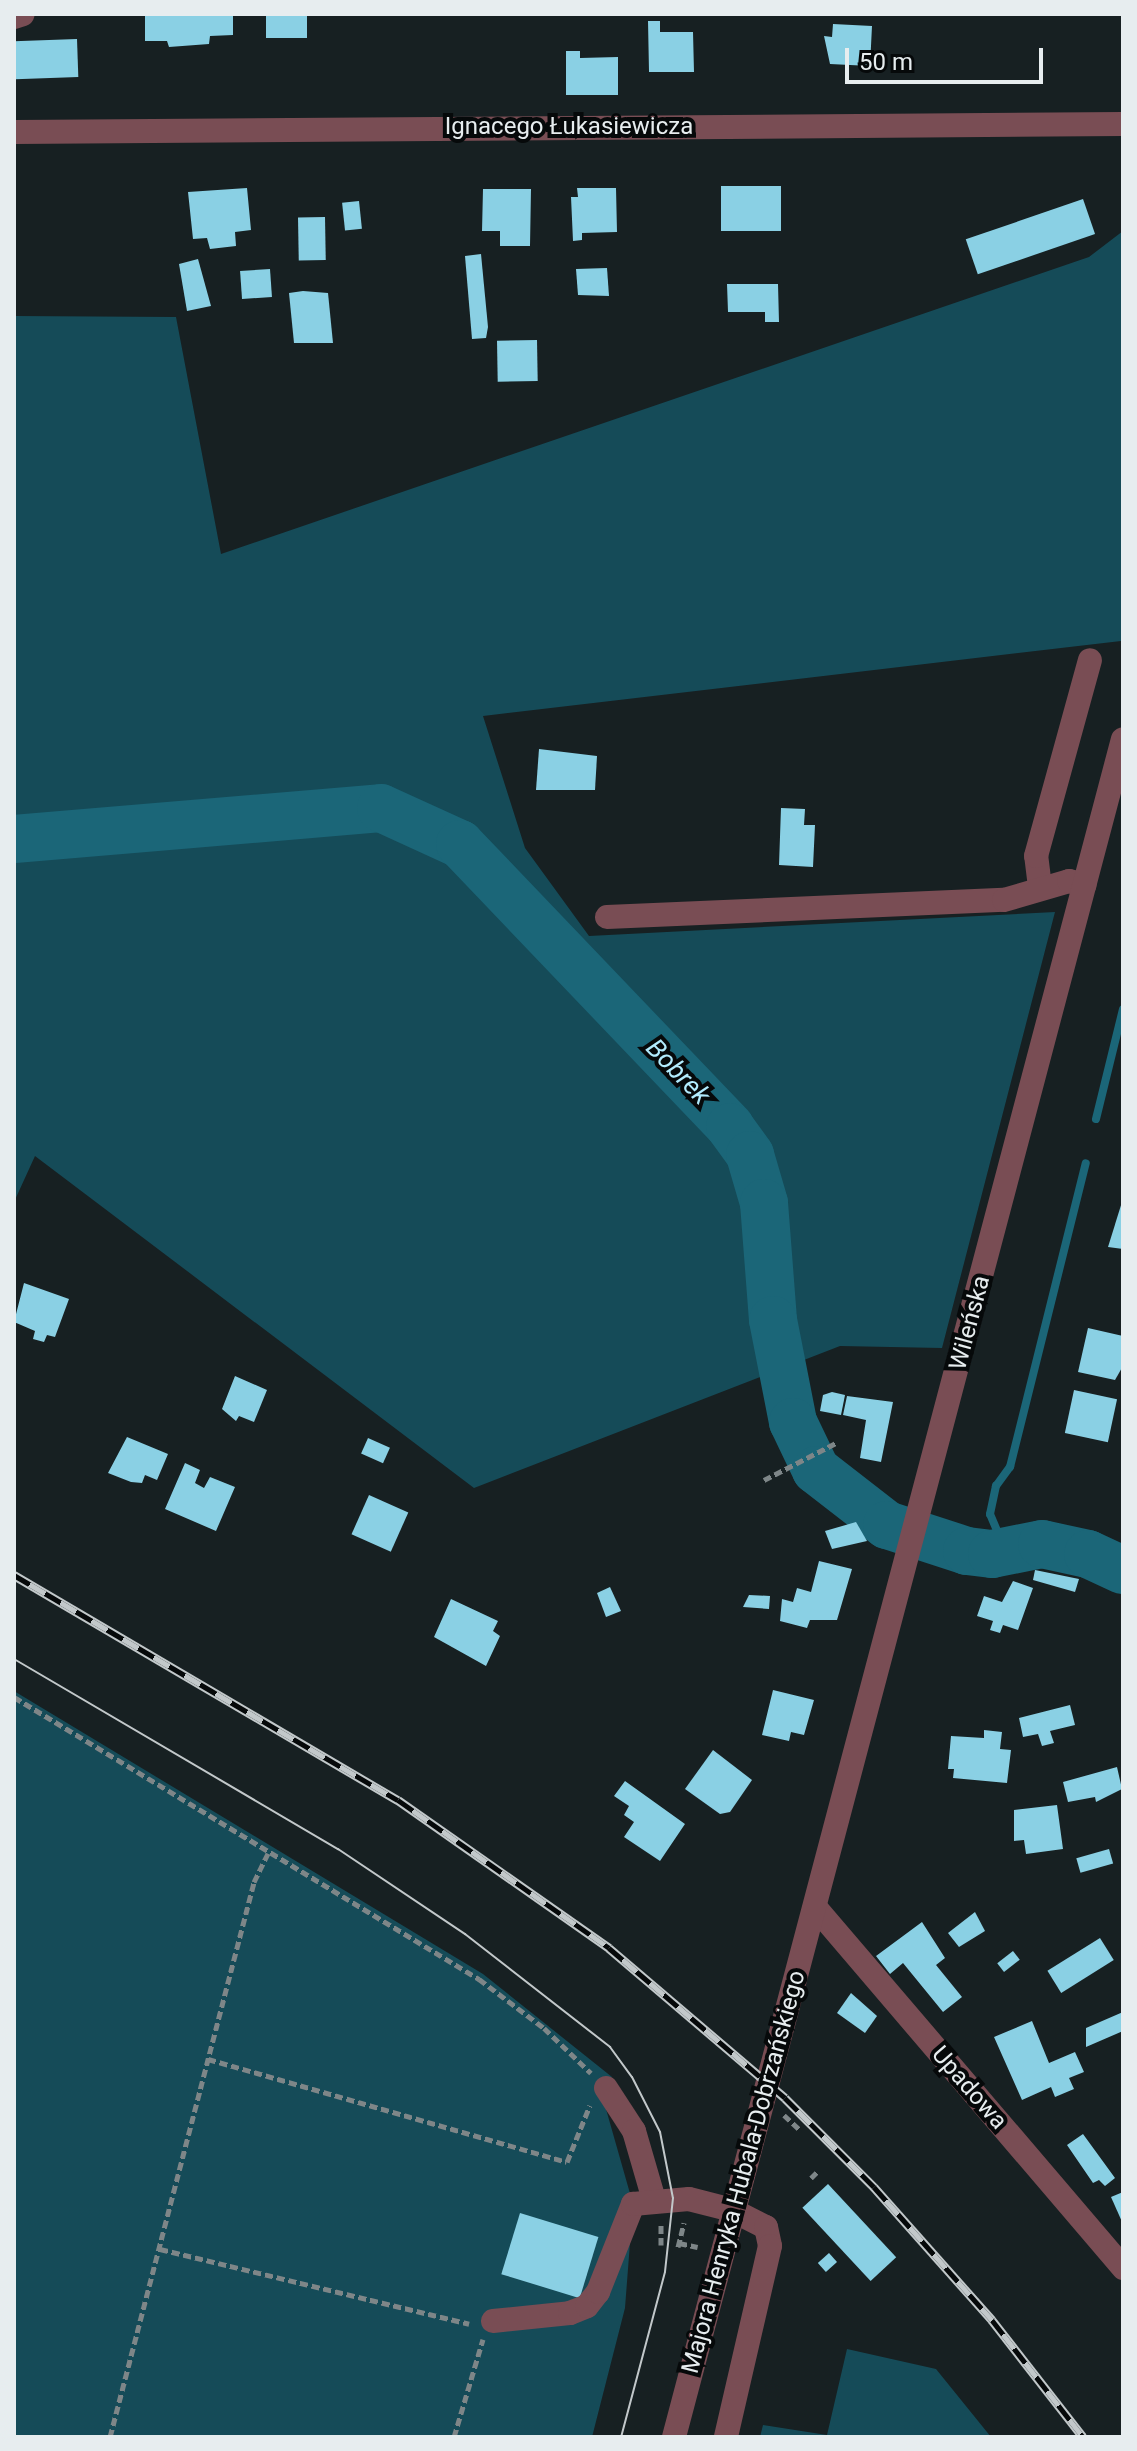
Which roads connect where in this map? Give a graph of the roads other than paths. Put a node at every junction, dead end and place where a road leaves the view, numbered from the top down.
1 (23, 14) edge
2 (14, 17) edge
3 (1123, 124) edge
4 (14, 132) edge
5 (1090, 660) dead end
6 (1123, 739) edge
7 (1085, 885) junction
8 (1040, 887) junction
9 (607, 917) dead end
10 (815, 1907) junction
11 (603, 2085) road end
12 (654, 2200) junction
13 (732, 2210) junction
14 (1123, 2268) edge
15 (493, 2321) road end
16 (674, 2437) edge
17 (726, 2437) edge

1 - 2 street
3 - 4 street, Ignacego Łukasiewicza
5 - 8 street
6 - 7 street, Wileńska
7 - 8 street
7 - 10 street, Wileńska
8 - 9 street
10 - 13 street, Majora Henryka Hubala-Dobrzańskiego
10 - 14 street, Upadowa
11 - 12 street
12 - 13 street
12 - 15 street
13 - 16 street, Majora Henryka Hubala-Dobrzańskiego
13 - 17 street

